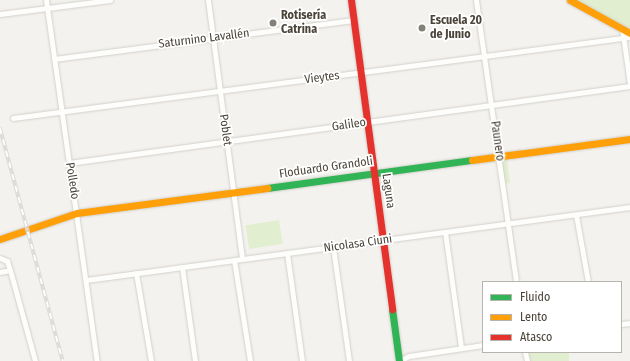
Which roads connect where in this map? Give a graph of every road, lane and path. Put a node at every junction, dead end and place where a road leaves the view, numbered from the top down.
1 (46, 0) edge
2 (110, 0) edge
3 (208, 0) edge
4 (351, 0) edge
5 (476, 0) edge
6 (570, 0) edge
7 (47, 8) junction
8 (0, 14) edge
9 (353, 20) junction
10 (622, 28) junction
11 (630, 33) edge
12 (630, 37) edge
13 (213, 38) junction
14 (624, 38) junction
15 (484, 56) junction
16 (54, 59) junction
17 (360, 72) junction
18 (630, 85) edge
19 (220, 91) junction
20 (491, 105) junction
21 (61, 111) junction
22 (13, 118) dead end
23 (367, 122) junction
24 (630, 138) edge
25 (226, 142) junction
26 (499, 156) junction
27 (68, 163) junction
28 (374, 172) junction
29 (233, 192) junction
30 (630, 207) edge
31 (77, 213) junction
32 (576, 215) junction
33 (508, 224) junction
34 (445, 232) junction
35 (0, 240) edge
36 (383, 240) junction
37 (333, 247) junction
38 (287, 253) junction
39 (0, 258) edge
40 (242, 259) junction
41 (234, 260) junction
42 (182, 267) junction
43 (10, 270) junction
44 (0, 272) edge
45 (136, 273) junction
46 (86, 280) junction
47 (516, 281) edge
48 (588, 281) edge
49 (482, 345) edge
50 (461, 348) junction
51 (35, 361) edge
52 (97, 361) edge
53 (151, 361) edge
54 (195, 361) edge
55 (250, 361) edge
56 (302, 361) edge
57 (349, 361) edge
58 (399, 361) edge

1 - 7 street, Polledo
2 - 7 street
3 - 13 street, Poblet
4 - 9 street, Laguna
5 - 15 street, Paunero
6 - 10 street
7 - 8 street
7 - 16 street, Polledo
9 - 13 street, Saturnino Lavallén
9 - 17 street, Laguna
10 - 11 street
10 - 14 street
12 - 14 street, Vieytes
13 - 16 street, Saturnino Lavallén
13 - 19 street, Poblet
14 - 15 street, Vieytes
14 - 18 street
15 - 17 street, Vieytes
15 - 20 street, Paunero
16 - 21 street, Polledo
17 - 19 street, Vieytes
17 - 23 street, Laguna
18 - 20 street, Galileo
19 - 21 street, Vieytes
19 - 25 street, Poblet
20 - 23 street, Galileo
20 - 26 street, Paunero
21 - 22 street, Vieytes
21 - 27 street, Polledo
23 - 25 street, Galileo
23 - 28 street, Laguna
24 - 26 street, Floduardo Grandoli
25 - 27 street, Galileo
25 - 29 street, Poblet
26 - 28 street, Floduardo Grandoli
26 - 33 street, Paunero
27 - 31 street, Polledo
28 - 29 street, Floduardo Grandoli
28 - 36 street, Laguna
29 - 31 street, Floduardo Grandoli
29 - 40 street, Poblet
30 - 32 street, Nicolasa Ciuni
31 - 35 street, Floduardo Grandoli
31 - 46 street, Polledo
32 - 33 street, Nicolasa Ciuni
32 - 48 street
33 - 34 street, Nicolasa Ciuni
33 - 47 street, Paunero
34 - 36 street, Nicolasa Ciuni
34 - 50 street
36 - 37 street, Nicolasa Ciuni
36 - 58 street, Laguna
37 - 38 street, Nicolasa Ciuni
37 - 57 street
38 - 40 street, Nicolasa Ciuni
38 - 56 street
39 - 43 street
40 - 41 street, Nicolasa Ciuni
41 - 42 street, Nicolasa Ciuni
41 - 55 street
42 - 45 street, Nicolasa Ciuni
42 - 54 street
43 - 44 street
43 - 51 street
45 - 46 street, Nicolasa Ciuni
45 - 53 street
46 - 52 street, Polledo
49 - 50 street
50 - 58 street

